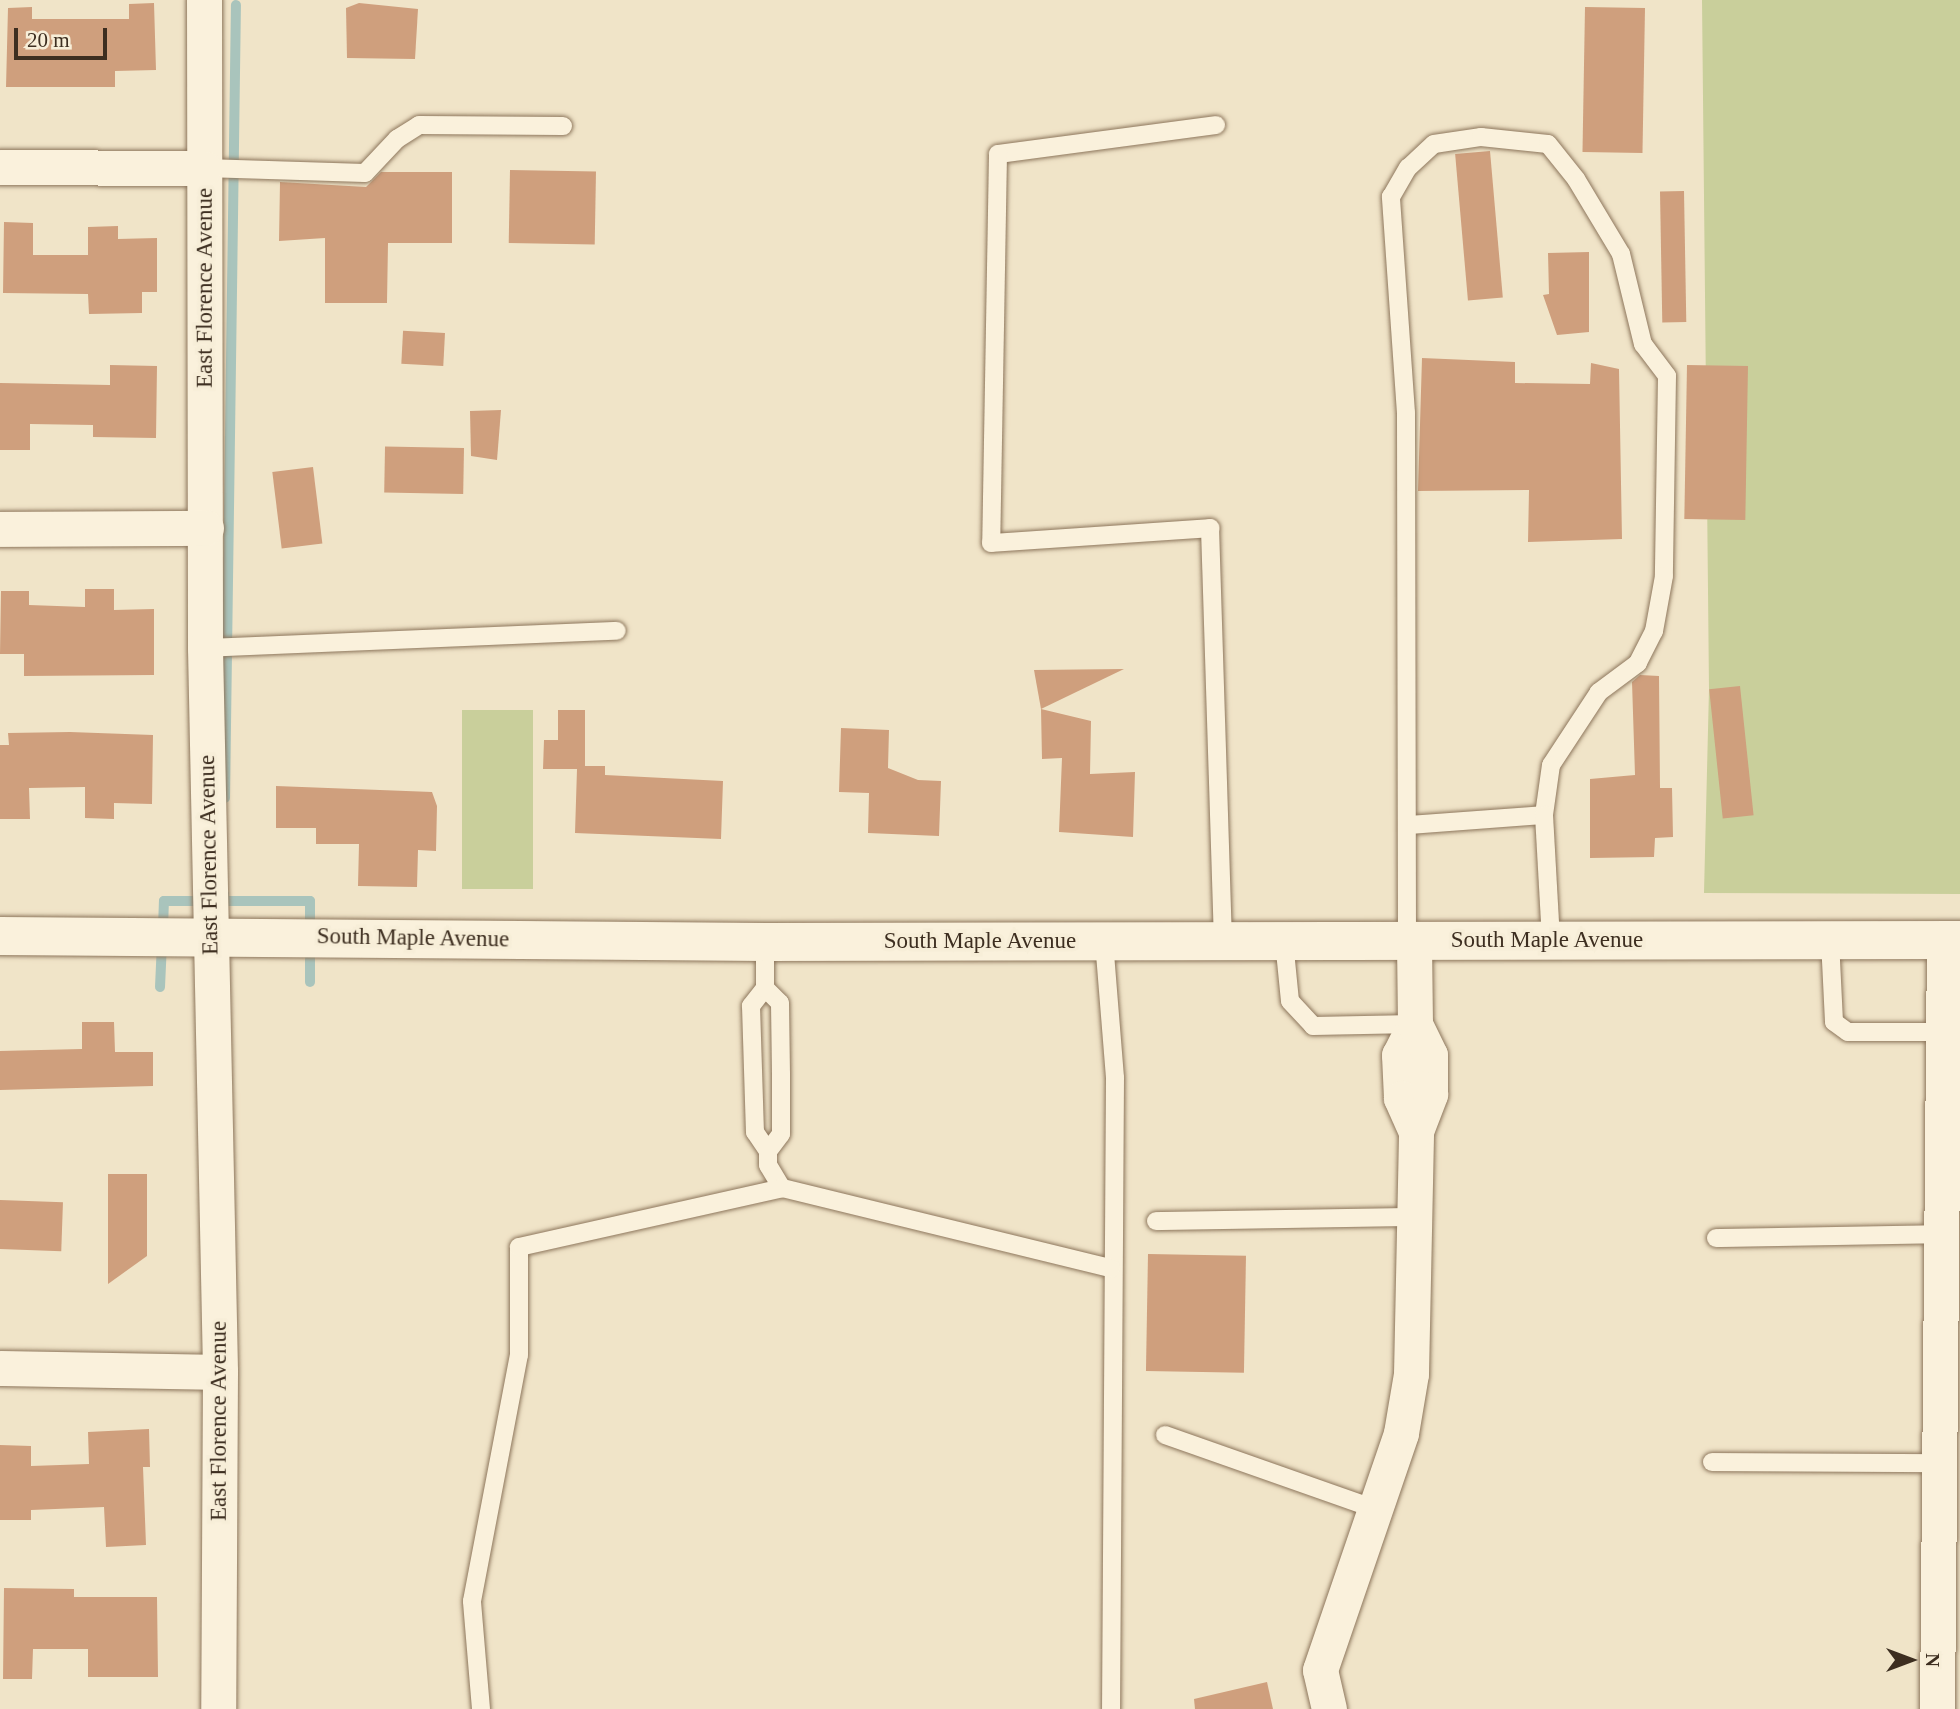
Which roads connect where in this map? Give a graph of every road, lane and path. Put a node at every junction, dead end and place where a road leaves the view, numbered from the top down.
1 (204, 0) edge
2 (1216, 125) dead end
3 (563, 126) dead end
4 (0, 167) edge
5 (204, 167) junction
6 (206, 528) junction
7 (0, 530) edge
8 (617, 631) dead end
9 (205, 648) junction
10 (1544, 815) junction
11 (1408, 825) junction
12 (0, 936) edge
13 (211, 936) junction
14 (1551, 940) junction
15 (1830, 940) junction
16 (1952, 940) edge
17 (1104, 941) junction
18 (1223, 941) junction
19 (1284, 941) junction
20 (1411, 941) junction
21 (765, 942) junction
22 (765, 988) junction
23 (1415, 1024) junction
24 (1943, 1032) junction
25 (768, 1151) junction
26 (782, 1188) junction
27 (1414, 1217) junction
28 (1156, 1221) dead end
29 (1941, 1234) junction
30 (1716, 1238) dead end
31 (1111, 1268) junction
32 (0, 1368) edge
33 (220, 1371) junction
34 (1165, 1435) dead end
35 (1712, 1462) dead end
36 (1939, 1463) junction
37 (1375, 1509) junction
38 (218, 1709) edge
39 (481, 1709) edge
40 (1111, 1709) edge
41 (1329, 1709) edge
42 (1937, 1709) edge

1 - 5 street, East Florence Avenue
2 - 18 lane
3 - 5 lane
4 - 5 street
5 - 6 street, East Florence Avenue
6 - 7 street
6 - 9 street, East Florence Avenue
8 - 9 lane
9 - 13 street, East Florence Avenue
10 - 11 lane
10 - 11 lane
10 - 14 lane
11 - 20 lane
12 - 13 main road, South Maple Avenue
13 - 21 main road, South Maple Avenue
13 - 33 street, East Florence Avenue
14 - 15 main road, South Maple Avenue
14 - 20 main road, South Maple Avenue
15 - 16 main road, South Maple Avenue
15 - 24 lane
16 - 24 street
17 - 18 main road, South Maple Avenue
17 - 21 main road, South Maple Avenue
17 - 31 lane
18 - 19 main road, South Maple Avenue
19 - 20 main road, South Maple Avenue
19 - 23 lane
20 - 23 street
21 - 22 lane
22 - 25 lane
22 - 25 lane
23 - 27 street
24 - 29 street
25 - 26 lane
26 - 31 lane
26 - 39 lane
27 - 28 lane
27 - 37 street
29 - 30 lane
29 - 36 street
31 - 40 lane
32 - 33 street
33 - 38 street, East Florence Avenue
34 - 37 lane
35 - 36 lane
36 - 42 street
37 - 41 street

